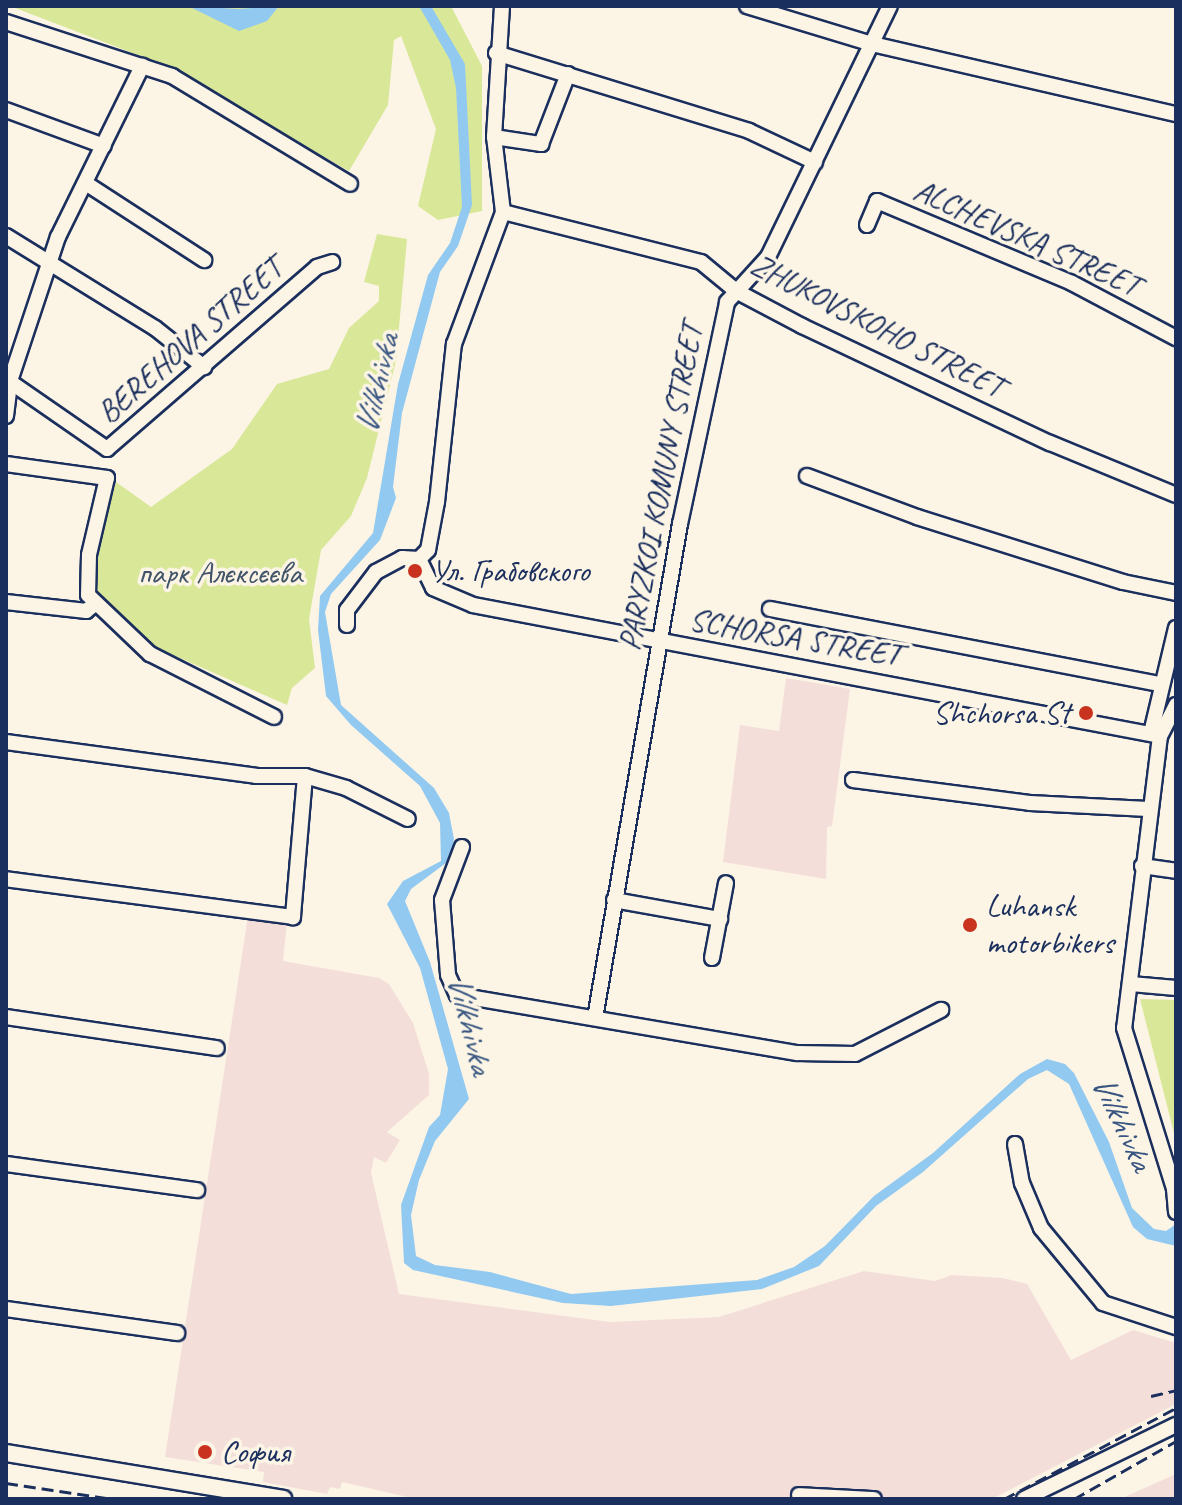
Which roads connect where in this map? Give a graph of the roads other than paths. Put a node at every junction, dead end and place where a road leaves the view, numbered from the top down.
1 (502, 6) edge
2 (747, 6) edge
3 (890, 6) edge
4 (6, 22) edge
5 (872, 44) junction
6 (496, 53) junction
7 (142, 66) junction
8 (568, 74) junction
9 (6, 110) edge
10 (1176, 114) edge
11 (494, 137) junction
12 (104, 146) junction
13 (815, 162) junction
14 (87, 184) junction
15 (350, 184) dead end
16 (503, 212) junction
17 (867, 225) dead end
18 (6, 236) edge
19 (204, 260) dead end
20 (332, 262) dead end
21 (51, 264) junction
22 (736, 291) junction
23 (1176, 338) edge
24 (204, 367) junction
25 (8, 380) edge
26 (6, 416) edge
27 (6, 464) edge
28 (807, 476) dead end
29 (1176, 495) edge
30 (419, 559) junction
31 (1176, 593) edge
32 (6, 602) edge
33 (95, 604) junction
34 (770, 609) dead end
35 (347, 625) dead end
36 (1176, 628) edge
37 (658, 644) junction
38 (1161, 684) junction
39 (1176, 705) edge
40 (274, 717) dead end
41 (1155, 734) junction
42 (6, 742) edge
43 (305, 776) junction
44 (853, 780) dead end
45 (1148, 809) junction
46 (408, 819) dead end
47 (462, 847) dead end
48 (1142, 866) junction
49 (1176, 871) edge
50 (6, 879) edge
51 (726, 883) dead end
52 (614, 900) junction
53 (720, 919) junction
54 (712, 958) dead end
55 (1131, 984) junction
56 (1176, 988) edge
57 (941, 1010) dead end
58 (6, 1017) edge
59 (595, 1018) junction
60 (217, 1048) dead end
61 (1015, 1144) dead end
62 (6, 1164) edge
63 (197, 1190) dead end
64 (1176, 1212) edge
65 (6, 1309) edge
66 (1176, 1327) edge
67 (177, 1333) dead end
68 (1176, 1425) edge
69 (6, 1453) edge
70 (799, 1495) dead end
71 (283, 1499) edge
72 (874, 1499) edge
73 (1024, 1499) edge

1 - 6 street
2 - 5 street
3 - 5 street, PARYZKOI KOMUNY STREET
4 - 7 street
5 - 10 street
5 - 13 street, PARYZKOI KOMUNY STREET
6 - 8 street
6 - 11 street
7 - 12 street
7 - 15 street
8 - 11 street
8 - 13 street
9 - 12 street
11 - 16 street
12 - 14 street
13 - 22 street, PARYZKOI KOMUNY STREET
14 - 19 street
14 - 21 street
16 - 22 street, ZHUKOVSKOHO STREET
16 - 30 street
17 - 23 street, ALCHEVSKA STREET
18 - 21 street
20 - 24 street, BEREHOVA STREET
21 - 24 street
21 - 25 street
22 - 29 street, ZHUKOVSKOHO STREET
22 - 37 street, PARYZKOI KOMUNY STREET
24 - 25 street, BEREHOVA STREET
25 - 26 street
27 - 33 street
28 - 31 street
30 - 35 street
30 - 37 street, SCHORSA STREET
32 - 33 street
33 - 40 street
34 - 38 street
36 - 38 street
37 - 41 street, SCHORSA STREET
37 - 52 street, PARYZKOI KOMUNY STREET
38 - 41 street
39 - 41 street
41 - 45 street
42 - 43 street
43 - 46 street
43 - 50 street
44 - 45 street
45 - 48 street
47 - 59 street
48 - 49 street
48 - 55 street
51 - 53 street
52 - 53 street
52 - 59 street, PARYZKOI KOMUNY STREET
53 - 54 street
55 - 56 street
55 - 64 street
57 - 59 street
58 - 60 street
61 - 66 street
62 - 63 street
65 - 67 street
68 - 73 street
69 - 71 main road
70 - 72 street

